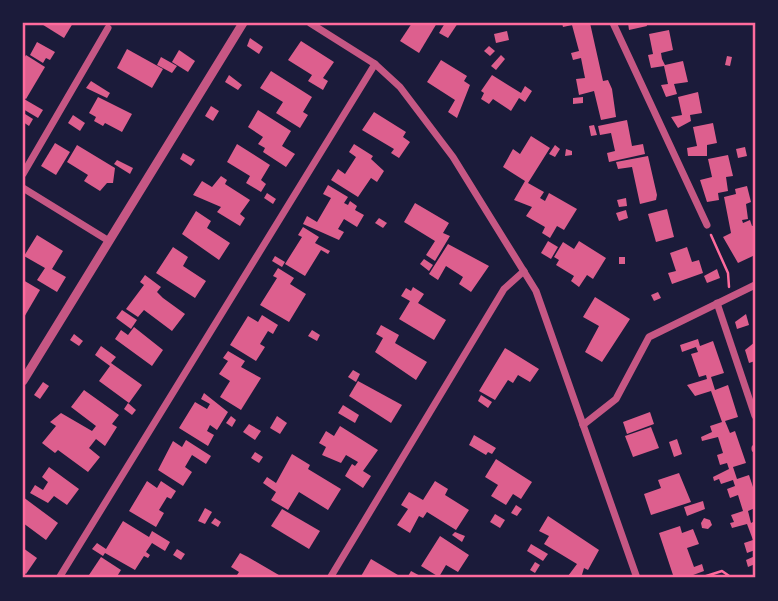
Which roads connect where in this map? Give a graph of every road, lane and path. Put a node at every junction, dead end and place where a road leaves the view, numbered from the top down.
1 (243, 23) edge
2 (310, 23) edge
3 (613, 23) edge
4 (108, 28) dead end
5 (374, 64) junction
6 (23, 174) edge
7 (23, 188) edge
8 (707, 225) joint
9 (109, 241) junction
10 (524, 271) junction
11 (755, 285) edge
12 (733, 296) junction
13 (717, 303) junction
14 (23, 381) edge
15 (755, 416) edge
16 (583, 425) junction
17 (59, 578) edge
18 (330, 578) edge
19 (637, 578) edge
20 (699, 578) edge
21 (732, 578) edge

1 - 9 street
2 - 5 street
3 - 8 street
4 - 6 street
5 - 10 street
5 - 17 street
7 - 9 street
8 - 12 path
9 - 14 street
10 - 16 street
10 - 18 street
11 - 12 street
12 - 13 street
13 - 15 street
13 - 16 street
16 - 19 street
20 - 21 path

